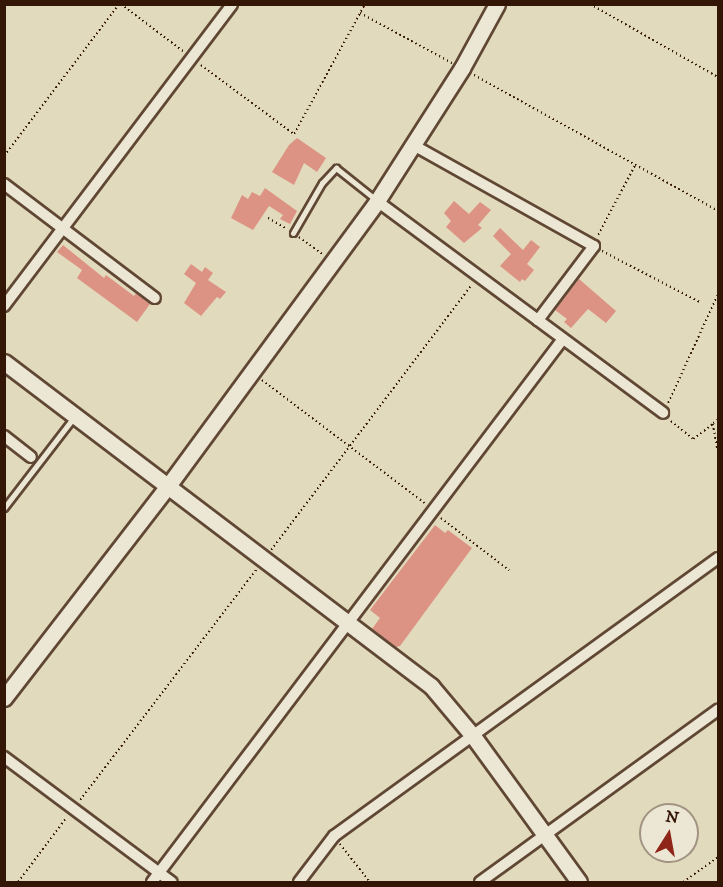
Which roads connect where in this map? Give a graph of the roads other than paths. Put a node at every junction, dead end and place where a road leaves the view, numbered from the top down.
1 (232, 4) edge
2 (497, 4) edge
3 (415, 146) junction
4 (4, 184) edge
5 (377, 201) junction
6 (64, 229) junction
7 (293, 233) road end
8 (155, 298) dead end
9 (4, 306) edge
10 (538, 320) junction
11 (562, 340) junction
12 (4, 362) edge
13 (663, 413) road end
14 (75, 416) junction
15 (4, 436) edge
16 (32, 457) dead end
17 (168, 486) junction
18 (4, 508) edge
19 (718, 558) edge
20 (348, 624) junction
21 (4, 699) edge
22 (718, 710) edge
23 (473, 736) junction
24 (4, 757) edge
25 (544, 836) junction
26 (159, 873) junction
27 (152, 882) edge
28 (172, 882) edge
29 (299, 882) edge
30 (480, 882) edge
31 (579, 882) edge

1 - 6 street
2 - 3 street
3 - 5 street
3 - 10 street
4 - 6 street
5 - 7 lane
5 - 10 street
5 - 17 street
6 - 8 street
6 - 9 street
10 - 11 street
11 - 13 street
11 - 20 street
12 - 14 street
14 - 17 street
14 - 18 lane
15 - 16 street
17 - 20 street
17 - 21 street
19 - 23 street
20 - 23 street
20 - 26 street
22 - 25 street
23 - 25 street
23 - 29 street
24 - 26 street
25 - 30 street
25 - 31 street
26 - 27 street
26 - 28 street

